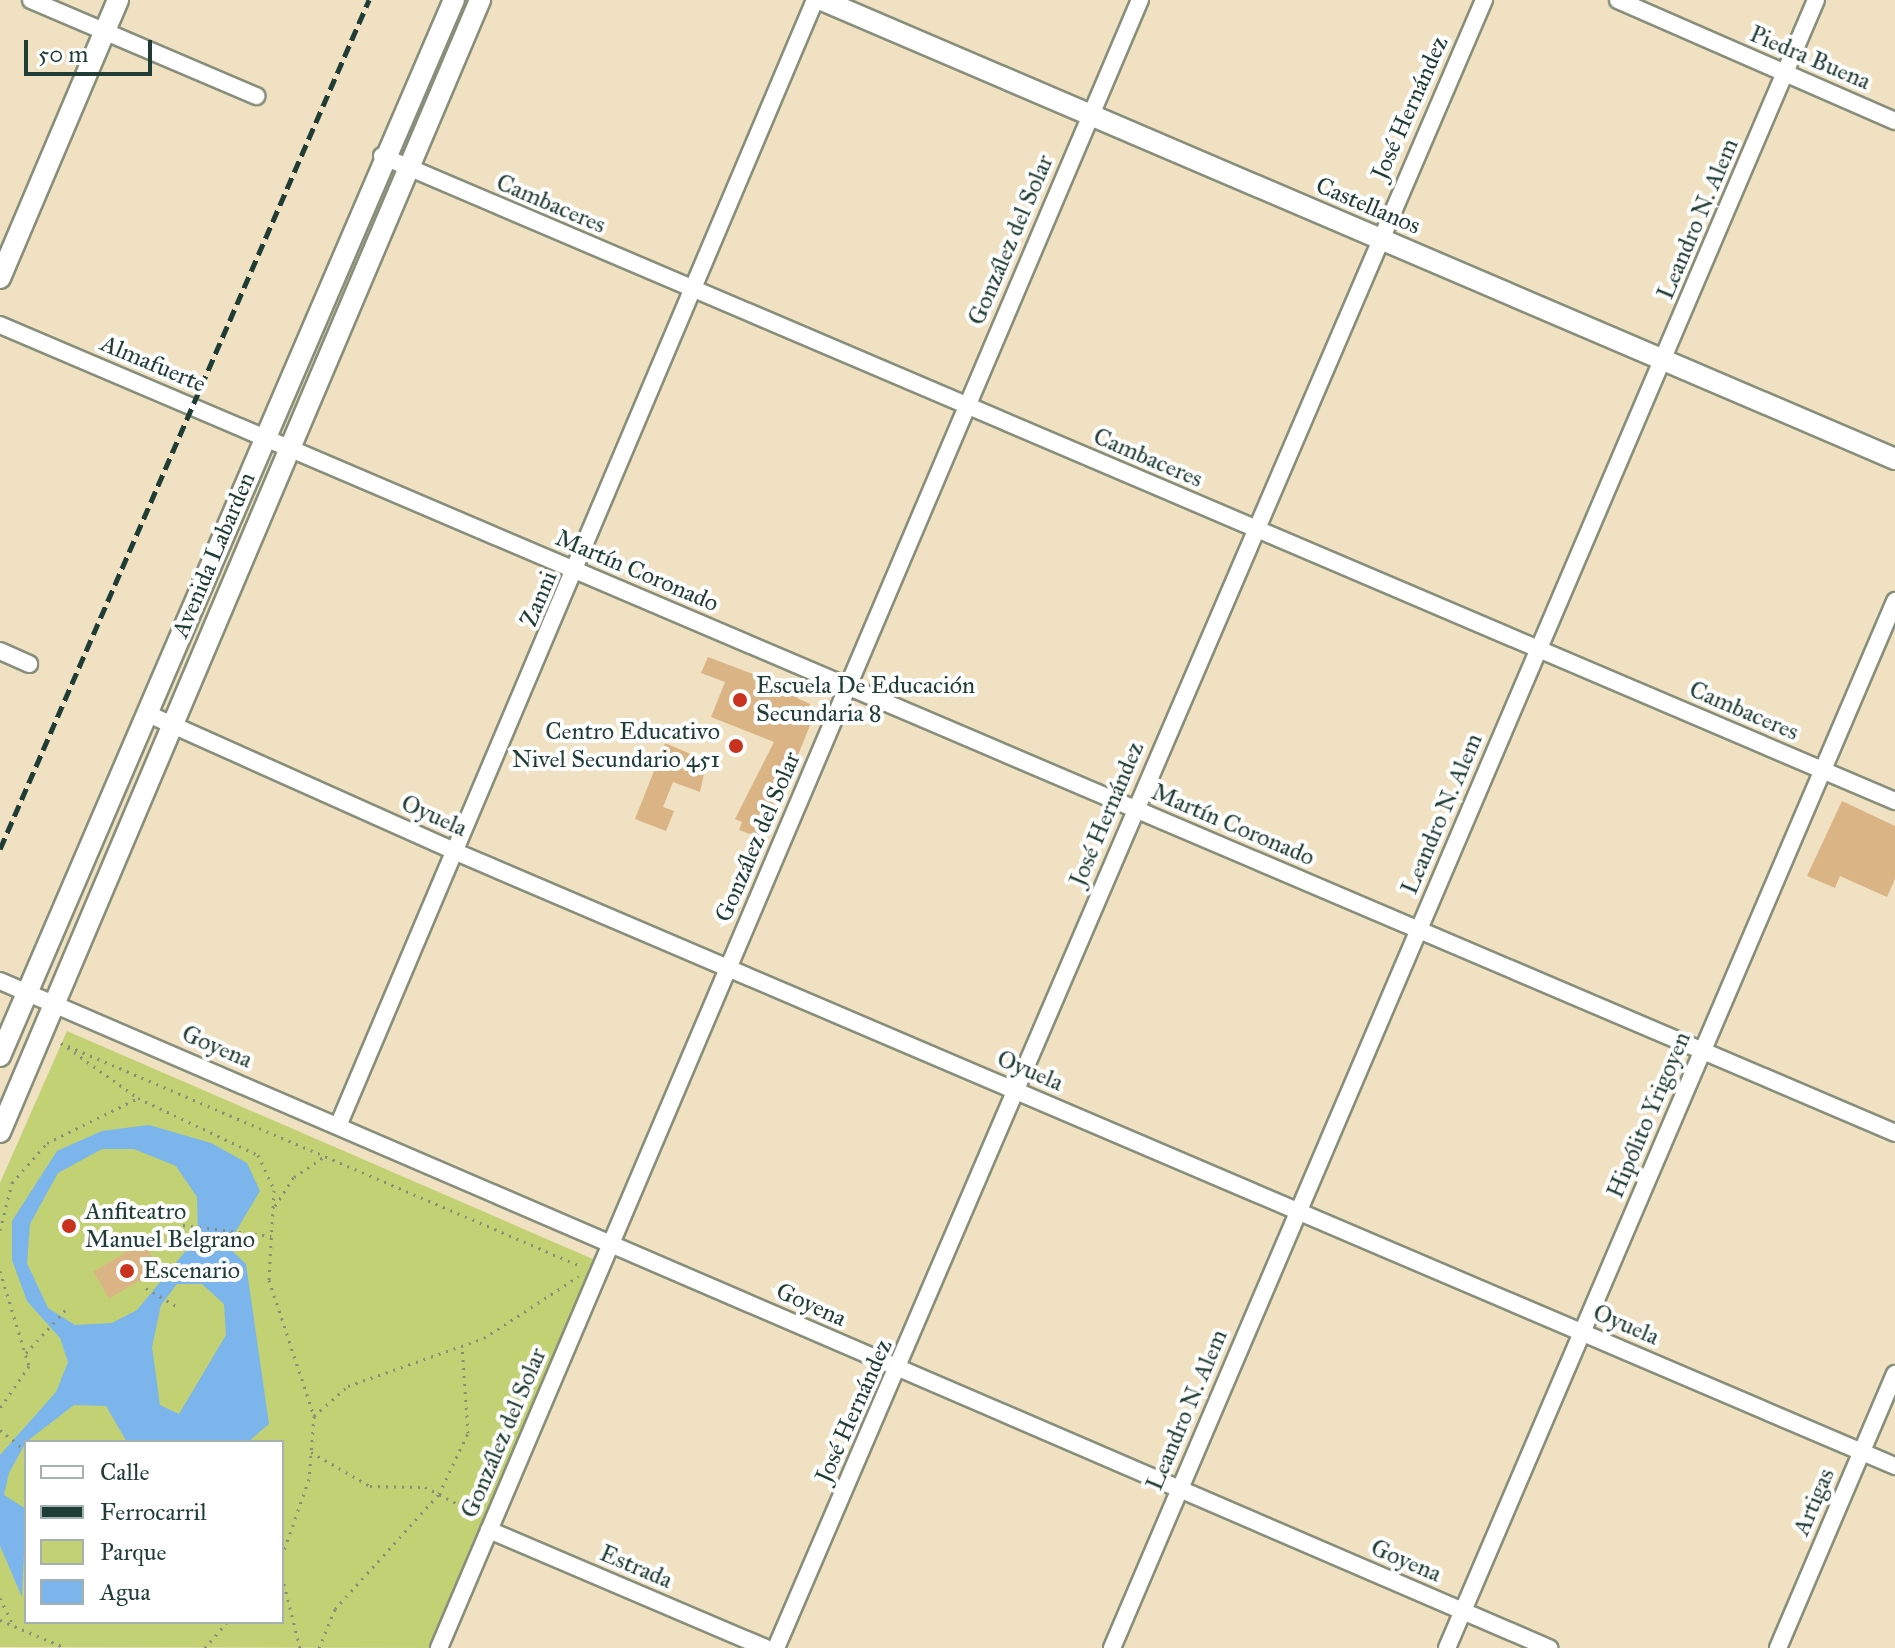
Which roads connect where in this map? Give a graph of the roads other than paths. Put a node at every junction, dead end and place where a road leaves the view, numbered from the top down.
1 (31, 0) edge
2 (118, 0) edge
3 (454, 0) edge
4 (480, 0) edge
5 (815, 0) edge
6 (822, 0) edge
7 (1140, 0) edge
8 (1484, 0) edge
9 (1618, 0) edge
10 (1816, 0) edge
11 (105, 31) junction
12 (1786, 75) junction
13 (256, 96) dead end
14 (1091, 115) junction
15 (1895, 121) edge
16 (382, 156) junction
17 (406, 169) junction
18 (1379, 239) junction
19 (0, 278) edge
20 (696, 291) junction
21 (0, 325) edge
22 (1663, 360) junction
23 (967, 407) junction
24 (264, 439) junction
25 (287, 448) junction
26 (1895, 459) edge
27 (1252, 528) junction
28 (577, 571) junction
29 (1895, 601) edge
30 (1538, 650) junction
31 (0, 651) edge
32 (29, 664) dead end
33 (847, 687) junction
34 (148, 714) junction
35 (172, 723) junction
36 (1822, 770) junction
37 (1895, 801) edge
38 (1136, 810) junction
39 (456, 852) junction
40 (1418, 930) junction
41 (728, 968) junction
42 (0, 981) edge
43 (27, 992) junction
44 (56, 1004) junction
45 (1702, 1051) junction
46 (0, 1056) edge
47 (1015, 1091) junction
48 (338, 1126) junction
49 (0, 1132) edge
50 (1895, 1133) edge
51 (1299, 1211) junction
52 (611, 1243) junction
53 (1582, 1332) junction
54 (898, 1370) junction
55 (1895, 1374) edge
56 (1862, 1452) junction
57 (1895, 1466) edge
58 (1178, 1490) junction
59 (489, 1526) junction
60 (1463, 1611) junction
61 (439, 1648) edge
62 (765, 1648) edge
63 (776, 1648) edge
64 (1112, 1648) edge
65 (1447, 1648) edge
66 (1549, 1648) edge
67 (1778, 1648) edge

1 - 11 street
2 - 11 street
3 - 16 street, Avenida Labarden
4 - 17 street, Avenida Labarden
5 - 20 street, Zanni
6 - 14 street, Castellanos
7 - 14 street, González del Solar
8 - 18 street, José Hernández
9 - 12 street, Piedra Buena
10 - 12 street, Leandro N. Alem
11 - 13 street
11 - 19 street
12 - 15 street, Piedra Buena
12 - 22 street, Leandro N. Alem
14 - 18 street, Castellanos
14 - 23 street, González del Solar
16 - 17 street, Cambaceres
16 - 24 street, Avenida Labarden
17 - 20 street, Cambaceres
17 - 25 street, Avenida Labarden
18 - 22 street, Castellanos
18 - 27 street, José Hernández
20 - 23 street, Cambaceres
20 - 28 street, Zanni
21 - 24 street, Almafuerte
22 - 26 street, Castellanos
22 - 30 street, Leandro N. Alem
23 - 27 street, Cambaceres
23 - 33 street, González del Solar
24 - 25 street, Almafuerte
24 - 34 street, Avenida Labarden
25 - 28 street, Martín Coronado
25 - 35 street, Avenida Labarden
27 - 30 street, Cambaceres
27 - 38 street, José Hernández
28 - 33 street, Martín Coronado
28 - 39 street, Zanni
29 - 36 street, Hipólito Yrigoyen
30 - 36 street, Cambaceres
30 - 40 street, Leandro N. Alem
31 - 32 street
33 - 38 street, Martín Coronado
33 - 41 street, González del Solar
34 - 35 street, Oyuela
34 - 43 street, Avenida Labarden
35 - 39 street, Oyuela
35 - 44 street, Avenida Labarden
36 - 37 street, Cambaceres
36 - 45 street, Hipólito Yrigoyen
38 - 40 street, Martín Coronado
38 - 47 street, José Hernández
39 - 41 street, Oyuela
39 - 48 street, Zanni
40 - 45 street, Martín Coronado
40 - 51 street, Leandro N. Alem
41 - 47 street, Oyuela
41 - 52 street, González del Solar
42 - 43 street, Goyena
43 - 44 street, Goyena
43 - 46 street, Avenida Labarden
44 - 48 street, Goyena
44 - 49 street, Avenida Labarden
45 - 50 street, Martín Coronado
45 - 53 street, Hipólito Yrigoyen
47 - 51 street, Oyuela
47 - 54 street, José Hernández
48 - 52 street, Goyena
51 - 53 street, Oyuela
51 - 58 street, Leandro N. Alem
52 - 54 street, Goyena
52 - 59 street, González del Solar
53 - 56 street, Oyuela
53 - 60 street, Hipólito Yrigoyen
54 - 58 street, Goyena
54 - 63 street, José Hernández
55 - 56 street, Artigas
56 - 57 street, Oyuela
56 - 67 street, Artigas
58 - 60 street, Goyena
58 - 64 street, Leandro N. Alem
59 - 61 street, González del Solar
59 - 62 street, Estrada
60 - 65 street, Hipólito Yrigoyen
60 - 66 street, Goyena

